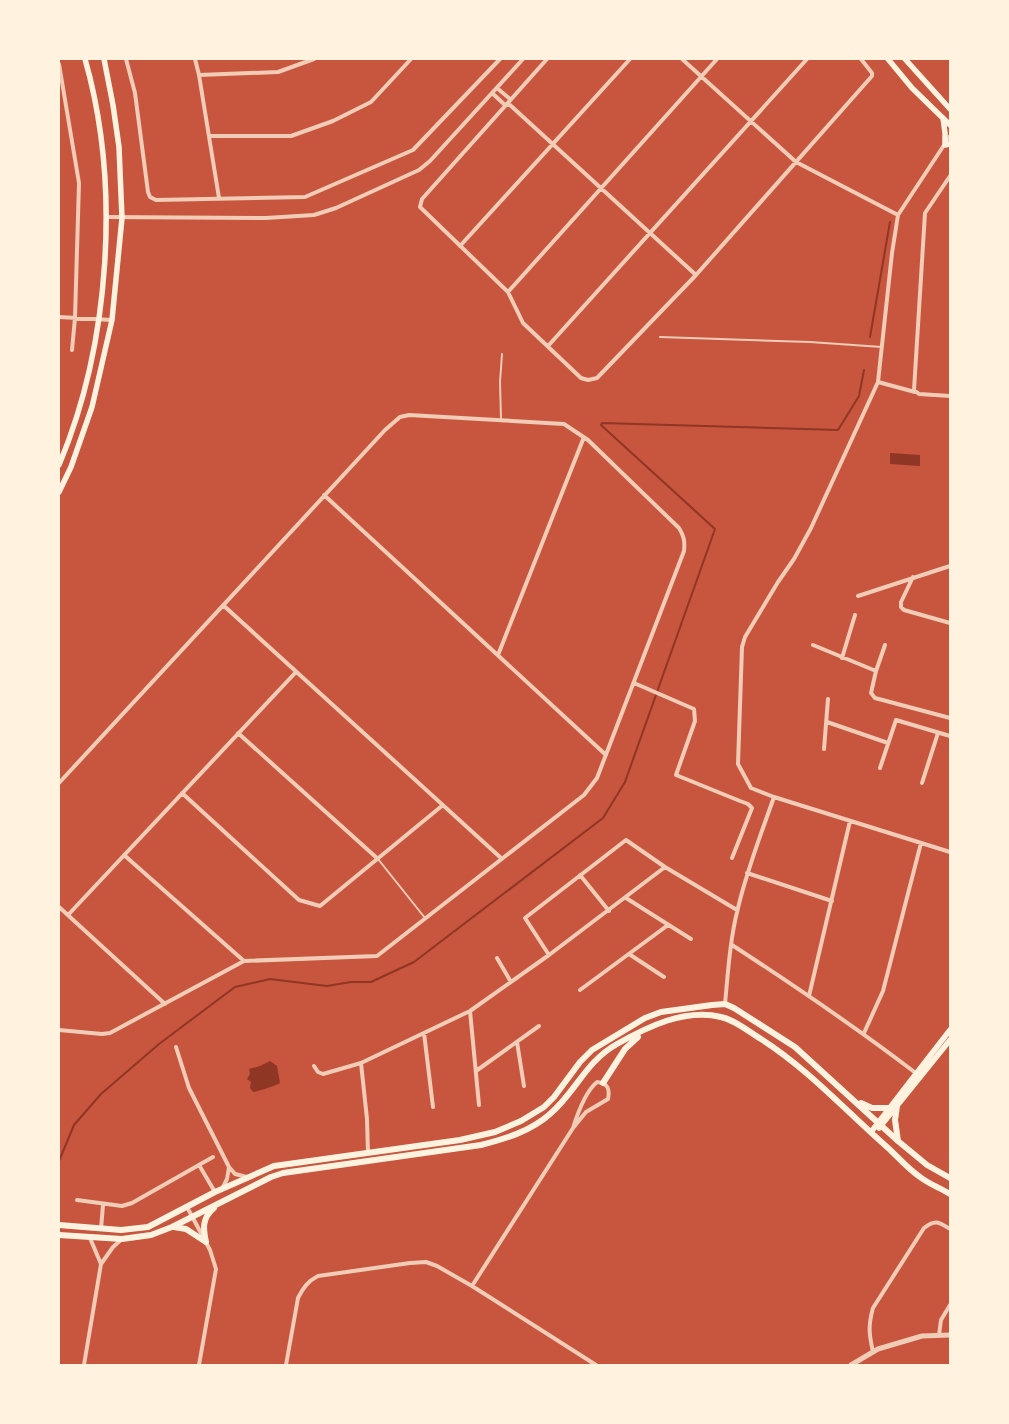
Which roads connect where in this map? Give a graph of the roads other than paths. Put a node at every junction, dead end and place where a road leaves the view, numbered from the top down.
1 (85, 59) edge
2 (104, 59) edge
3 (126, 59) edge
4 (195, 59) edge
5 (314, 59) edge
6 (411, 59) edge
7 (500, 59) edge
8 (523, 59) edge
9 (547, 59) edge
10 (630, 59) edge
11 (682, 59) edge
12 (717, 59) edge
13 (807, 59) edge
14 (861, 59) edge
15 (888, 59) edge
16 (905, 59) edge
17 (59, 64) edge
18 (200, 75) junction
19 (701, 76) junction
20 (497, 88) junction
21 (492, 93) junction
22 (510, 99) junction
23 (944, 103) junction
24 (508, 105) junction
25 (950, 109) edge
26 (950, 116) edge
27 (943, 118) junction
28 (751, 121) junction
29 (950, 125) edge
30 (210, 136) junction
31 (950, 136) edge
32 (552, 144) junction
33 (948, 144) edge
34 (796, 162) junction
35 (950, 176) edge
36 (601, 188) junction
37 (219, 198) junction
38 (898, 215) junction
39 (106, 217) junction
40 (122, 218) junction
41 (650, 233) junction
42 (460, 246) junction
43 (696, 274) junction
44 (508, 292) junction
45 (59, 317) edge
46 (75, 318) junction
47 (98, 320) junction
48 (112, 320) junction
49 (660, 338) dead end
50 (548, 346) junction
51 (882, 347) junction
52 (72, 350) dead end
53 (502, 354) dead end
54 (878, 382) junction
55 (914, 389) junction
56 (950, 396) edge
57 (501, 420) junction
58 (584, 437) junction
59 (59, 465) edge
60 (59, 492) edge
61 (324, 495) junction
62 (950, 566) edge
63 (913, 577) junction
64 (858, 596) dead end
65 (223, 605) junction
66 (855, 615) dead end
67 (950, 623) edge
68 (813, 645) dead end
69 (886, 645) dead end
70 (498, 655) junction
71 (842, 658) junction
72 (876, 671) junction
73 (296, 672) junction
74 (634, 683) junction
75 (828, 699) dead end
76 (950, 718) edge
77 (827, 722) junction
78 (238, 733) junction
79 (938, 733) junction
80 (950, 736) edge
81 (888, 743) junction
82 (824, 749) dead end
83 (606, 754) junction
84 (880, 768) dead end
85 (59, 783) edge
86 (922, 784) dead end
87 (182, 793) junction
88 (774, 797) junction
89 (443, 805) junction
90 (850, 821) junction
91 (921, 843) junction
92 (950, 852) edge
93 (124, 855) junction
94 (500, 858) junction
95 (732, 858) dead end
96 (378, 859) junction
97 (665, 867) junction
98 (748, 873) junction
99 (580, 875) junction
100 (626, 898) junction
101 (832, 901) junction
102 (59, 908) edge
103 (737, 910) junction
104 (609, 911) junction
105 (68, 915) junction
106 (425, 918) junction
107 (668, 925) junction
108 (691, 939) dead end
109 (732, 945) junction
110 (629, 954) junction
111 (549, 955) junction
112 (497, 958) dead end
113 (244, 961) junction
114 (664, 977) dead end
115 (511, 982) junction
116 (580, 990) dead end
117 (809, 996) junction
118 (166, 1004) junction
119 (725, 1004) junction
120 (470, 1011) junction
121 (656, 1025) junction
122 (539, 1026) dead end
123 (59, 1030) edge
124 (950, 1030) edge
125 (424, 1033) junction
126 (864, 1033) junction
127 (950, 1040) edge
128 (517, 1042) junction
129 (176, 1047) dead end
130 (361, 1063) junction
131 (314, 1066) dead end
132 (476, 1071) junction
133 (919, 1075) junction
134 (604, 1083) junction
135 (524, 1086) dead end
136 (855, 1101) junction
137 (479, 1105) dead end
138 (897, 1106) junction
139 (433, 1107) dead end
140 (889, 1108) junction
141 (880, 1124) junction
142 (573, 1128) junction
143 (872, 1134) junction
144 (898, 1141) junction
145 (368, 1153) junction
146 (213, 1157) dead end
147 (199, 1165) junction
148 (228, 1167) junction
149 (247, 1177) junction
150 (950, 1178) edge
151 (218, 1191) junction
152 (950, 1194) edge
153 (77, 1200) dead end
154 (224, 1200) junction
155 (103, 1205) junction
156 (187, 1208) junction
157 (192, 1216) junction
158 (59, 1225) edge
159 (172, 1227) junction
160 (101, 1228) junction
161 (950, 1229) edge
162 (59, 1235) edge
163 (90, 1238) junction
164 (122, 1239) junction
165 (206, 1242) junction
166 (101, 1264) junction
167 (472, 1286) junction
168 (950, 1305) edge
169 (939, 1335) junction
170 (950, 1335) edge
171 (873, 1352) junction
172 (84, 1365) edge
173 (199, 1365) edge
174 (286, 1365) edge
175 (596, 1365) edge
176 (851, 1365) edge

1 - 39 main road
2 - 40 main road
3 - 37 street
4 - 18 street
5 - 18 street
6 - 30 street
7 - 37 street
8 - 20 street
9 - 22 street
10 - 32 street
11 - 19 street
12 - 19 street
13 - 28 street
14 - 34 street
15 - 27 main road
16 - 23 main road
17 - 46 street
18 - 30 street
19 - 28 street
19 - 36 street
20 - 21 street
20 - 22 street
21 - 24 street
21 - 40 street
22 - 24 street
23 - 25 main road
23 - 26 main road
24 - 32 street
24 - 42 street
27 - 29 main road
27 - 33 main road
28 - 34 street
28 - 41 street
30 - 37 street
31 - 33 street
32 - 36 street
32 - 42 street
33 - 38 street
34 - 38 street
34 - 43 street
35 - 55 street
36 - 41 street
36 - 44 street
38 - 51 street
39 - 40 street
39 - 47 main road
40 - 48 main road
41 - 43 street
41 - 50 street
42 - 44 street
43 - 50 street
44 - 50 street
45 - 46 street
46 - 47 street
46 - 52 street
47 - 48 street
47 - 59 main road
48 - 60 main road
49 - 51 lane
51 - 54 street
53 - 57 lane
54 - 55 street
54 - 88 street
55 - 56 street
57 - 58 street
57 - 61 street
58 - 70 street
58 - 74 street
61 - 65 street
61 - 70 street
62 - 63 street
63 - 64 street
63 - 67 street
65 - 73 street
65 - 85 street
66 - 71 street
68 - 71 street
69 - 72 street
70 - 83 street
71 - 72 street
72 - 76 street
73 - 78 street
73 - 89 street
74 - 83 street
74 - 95 street
75 - 77 street
77 - 81 street
77 - 82 street
78 - 87 street
78 - 96 street
79 - 80 street
79 - 81 street
79 - 86 street
81 - 84 street
83 - 94 street
87 - 93 street
87 - 96 street
88 - 90 street
88 - 98 street
89 - 94 street
89 - 96 street
90 - 91 street
90 - 101 street
91 - 92 street
91 - 126 street
93 - 105 street
93 - 113 street
94 - 106 street
96 - 106 lane
97 - 99 street
97 - 100 street
97 - 103 street
98 - 101 street
98 - 103 street
99 - 104 street
99 - 111 street
100 - 104 street
100 - 107 street
101 - 117 street
102 - 105 street
103 - 109 street
104 - 111 street
105 - 118 street
106 - 113 street
107 - 108 street
107 - 110 street
109 - 117 street
109 - 119 street
110 - 114 street
110 - 116 street
111 - 115 street
112 - 115 street
113 - 118 street
115 - 120 street
117 - 126 street
118 - 123 street
119 - 136 main road
119 - 145 main road
120 - 125 street
120 - 132 street
121 - 134 main road
121 - 143 main road
121 - 154 main road
122 - 128 street
124 - 133 main road
125 - 130 street
125 - 139 street
126 - 133 street
127 - 133 main road
128 - 132 street
128 - 135 street
129 - 148 street
130 - 131 street
130 - 145 street
132 - 137 street
133 - 138 main road
133 - 140 main road
134 - 142 street
134 - 142 street
136 - 140 main road
136 - 141 main road
138 - 141 main road
138 - 144 main road
140 - 141 main road
141 - 143 main road
141 - 144 main road
142 - 167 street
143 - 152 main road
144 - 150 main road
145 - 149 main road
146 - 147 street
147 - 151 street
147 - 155 street
148 - 149 street
148 - 151 street
149 - 151 main road
151 - 156 main road
153 - 155 street
154 - 157 main road
154 - 165 main road
155 - 160 street
156 - 157 street
156 - 160 main road
157 - 159 main road
157 - 165 street
158 - 160 main road
159 - 164 main road
159 - 165 main road
161 - 171 street
162 - 163 main road
163 - 164 main road
163 - 166 street
164 - 166 street
165 - 173 street
166 - 172 street
167 - 174 street
167 - 175 street
168 - 169 street
169 - 170 street
169 - 171 street
171 - 176 street

